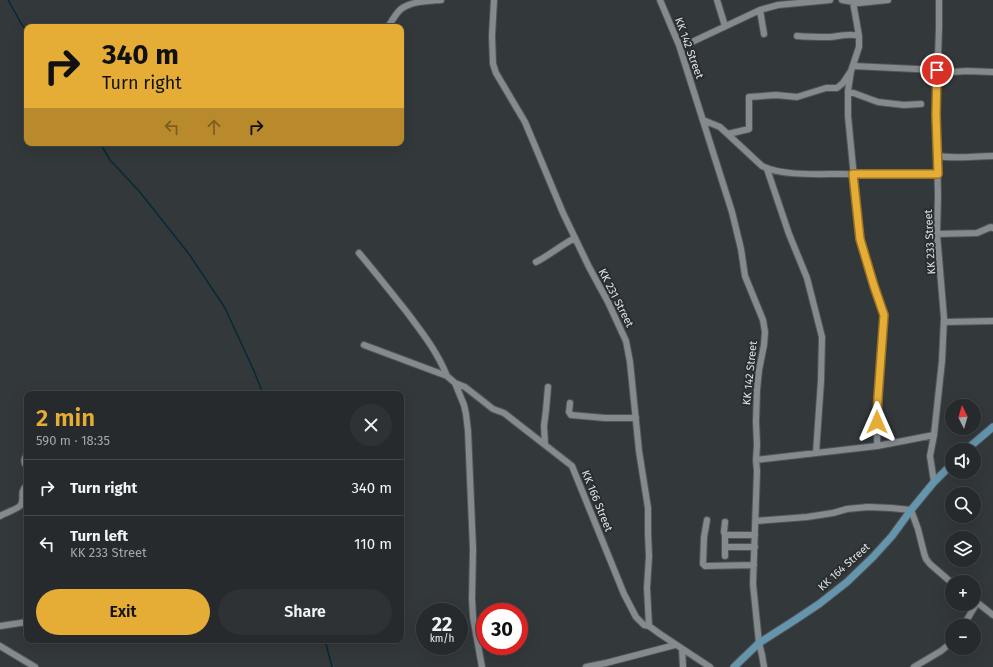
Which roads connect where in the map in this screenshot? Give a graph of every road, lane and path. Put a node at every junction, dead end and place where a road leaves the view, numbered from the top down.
1 (441, 0) edge
2 (494, 0) edge
3 (660, 0) edge
4 (717, 0) edge
5 (830, 0) edge
6 (842, 0) edge
7 (888, 0) edge
8 (939, 0) edge
9 (791, 2) edge
10 (853, 2) junction
11 (760, 10) junction
12 (390, 24) edge
13 (725, 26) junction
14 (764, 34) dead end
15 (798, 36) dead end
16 (859, 36) junction
17 (679, 45) junction
18 (852, 68) junction
19 (937, 72) junction
20 (993, 72) edge
21 (848, 91) junction
22 (920, 104) dead end
23 (703, 120) junction
24 (728, 134) junction
25 (937, 156) junction
26 (993, 156) edge
27 (767, 169) junction
28 (853, 174) junction
29 (938, 174) junction
30 (993, 228) edge
31 (937, 234) junction
32 (575, 238) junction
33 (359, 253) dead end
34 (536, 262) dead end
35 (993, 321) edge
36 (944, 322) junction
37 (364, 345) dead end
38 (447, 376) junction
39 (455, 383) junction
40 (548, 387) dead end
41 (570, 403) dead end
42 (636, 418) junction
43 (993, 427) edge
44 (934, 435) junction
45 (974, 443) edge
46 (545, 444) junction
47 (877, 446) junction
48 (816, 453) junction
49 (756, 460) junction
50 (945, 471) edge
51 (934, 482) junction
52 (24, 488) edge
53 (911, 510) junction
54 (0, 516) edge
55 (707, 520) dead end
56 (756, 521) junction
57 (725, 522) dead end
58 (725, 535) junction
59 (755, 535) junction
60 (725, 547) junction
61 (755, 547) junction
62 (725, 556) dead end
63 (754, 565) junction
64 (945, 576) edge
65 (981, 606) edge
66 (993, 615) edge
67 (24, 622) edge
68 (0, 626) edge
69 (649, 626) junction
70 (758, 643) junction
71 (676, 645) junction
72 (0, 646) edge
73 (945, 648) edge
74 (682, 649) junction
75 (35, 667) edge
76 (482, 667) edge
77 (586, 667) edge
78 (683, 667) edge
79 (710, 667) edge
80 (734, 667) edge
81 (764, 667) edge
82 (914, 667) edge

1 - 12 street
2 - 32 street, KK 231 Street
3 - 17 street, KK 142 Street
4 - 13 street
5 - 9 street
6 - 10 street
7 - 10 street
8 - 19 street, KK 233 Street
9 - 11 street
10 - 16 street
11 - 13 street
11 - 14 street
13 - 17 street
15 - 16 street
16 - 18 street
17 - 23 street, KK 142 Street
18 - 19 street
18 - 21 street
18 - 24 street
19 - 20 street
19 - 25 street, KK 233 Street
21 - 22 street
21 - 28 street
23 - 24 street
23 - 49 street, KK 142 Street
24 - 27 street
25 - 26 street
25 - 29 street, KK 233 Street
27 - 28 street
27 - 48 street
28 - 29 street
28 - 47 street
29 - 31 street, KK 233 Street
30 - 31 street
31 - 36 street, KK 233 Street
32 - 34 street
32 - 42 street, KK 231 Street
33 - 38 street
35 - 36 street
36 - 44 street, KK 233 Street
37 - 38 street, KK 166 Street
38 - 39 street, KK 166 Street
39 - 46 street, KK 166 Street
39 - 76 street
40 - 46 street
41 - 42 street
42 - 69 street, KK 231 Street
43 - 45 main road
44 - 47 street
44 - 51 street, KK 233 Street
46 - 69 street, KK 166 Street
47 - 48 street
48 - 49 street
49 - 56 street, KK 142 Street
50 - 51 main road, KK 164 Street
51 - 53 main road, KK 164 Street
52 - 54 street
53 - 56 street
53 - 64 street
53 - 70 main road, KK 164 Street
55 - 63 street
56 - 59 street, KK 142 Street
57 - 58 street
58 - 59 street
58 - 60 street
59 - 61 street, KK 142 Street
60 - 61 street
60 - 62 street
61 - 63 street, KK 142 Street
63 - 70 street, KK 142 Street
65 - 66 street
67 - 68 street
69 - 71 street, KK 166 Street
70 - 80 main road, KK 164 Street
70 - 81 street, KK 142 Street
71 - 74 street, KK 166 Street
71 - 77 street
72 - 75 street
73 - 82 street
74 - 78 street
74 - 79 street, KK 166 Street

